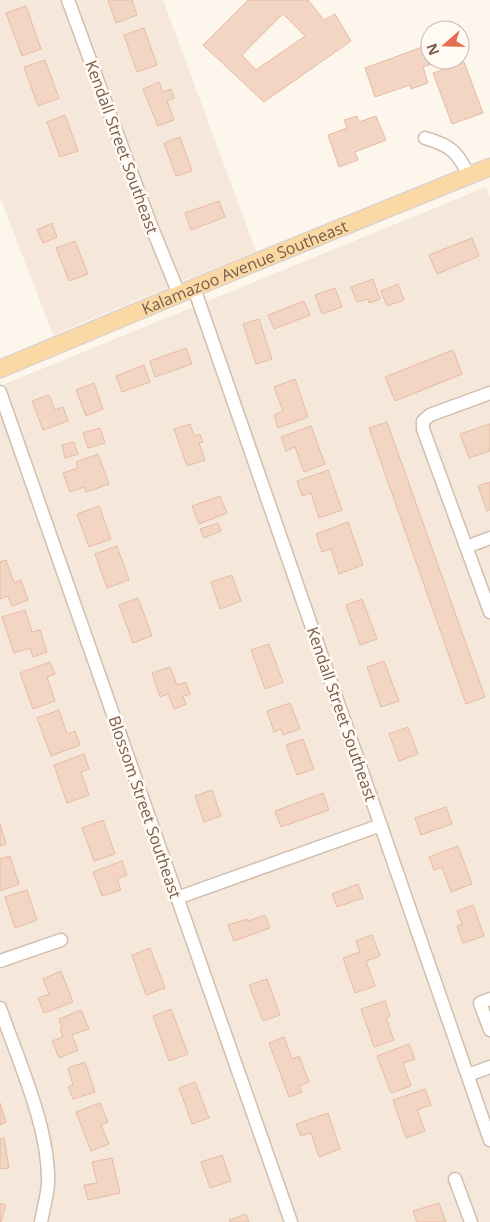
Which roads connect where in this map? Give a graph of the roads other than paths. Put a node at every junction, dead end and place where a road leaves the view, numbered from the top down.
1 (68, 0) edge
2 (425, 138) dead end
3 (490, 167) edge
4 (469, 176) junction
5 (186, 291) junction
6 (0, 369) edge
7 (0, 392) edge
8 (490, 393) edge
9 (490, 538) edge
10 (466, 547) junction
11 (490, 612) edge
12 (381, 825) junction
13 (177, 898) junction
14 (61, 940) dead end
15 (0, 960) edge
16 (490, 999) edge
17 (0, 1008) edge
18 (490, 1030) edge
19 (6, 1044) edge
20 (490, 1067) edge
21 (468, 1075) junction
22 (490, 1140) edge
23 (455, 1179) dead end
24 (41, 1222) edge
25 (290, 1222) edge
26 (471, 1222) edge

1 - 5 street, Kendall Street Southeast
2 - 4 street
3 - 4 main road, Kalamazoo Avenue Southeast
4 - 5 main road, Kalamazoo Avenue Southeast
5 - 6 main road, Kalamazoo Avenue Southeast
5 - 12 street, Kendall Street Southeast
7 - 13 street, Blossom Street Southeast
8 - 10 street
9 - 10 street
10 - 11 street
12 - 13 street
12 - 21 street, Kendall Street Southeast
13 - 25 street, Blossom Street Southeast
14 - 15 street
16 - 18 street
17 - 19 street
19 - 24 street
20 - 21 street
21 - 22 street, Kendall Street Southeast
23 - 26 street

